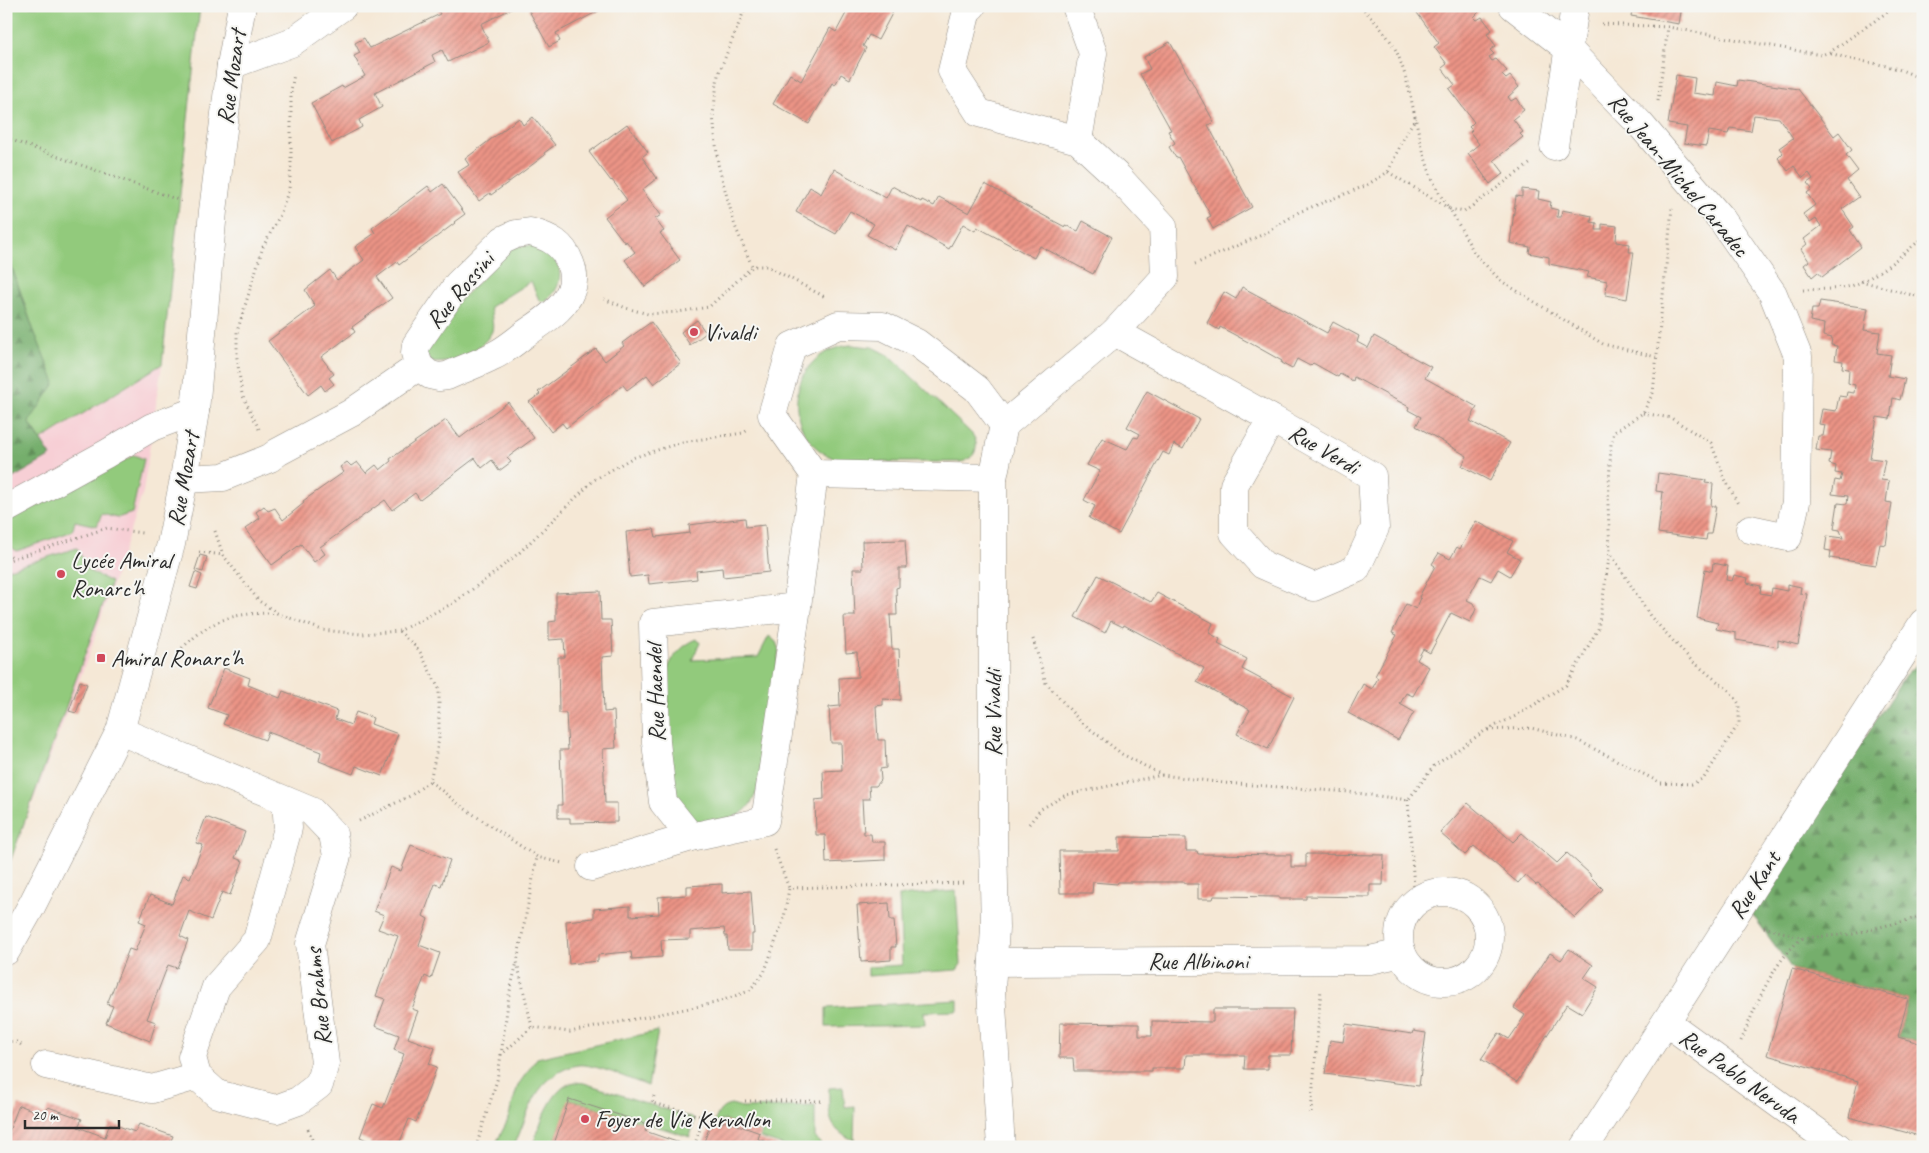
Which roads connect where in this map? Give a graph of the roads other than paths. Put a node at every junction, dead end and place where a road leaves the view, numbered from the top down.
1 (242, 6) edge
2 (343, 6) edge
3 (972, 6) edge
4 (1076, 6) edge
5 (1512, 6) edge
6 (1571, 26) edge
7 (232, 65) junction
8 (1078, 140) junction
9 (1554, 146) road end
10 (1115, 332) junction
11 (419, 366) junction
12 (195, 411) junction
13 (1272, 419) junction
14 (1004, 425) junction
15 (814, 474) junction
16 (993, 478) junction
17 (184, 479) junction
18 (6, 509) edge
19 (1750, 529) road end
20 (797, 607) junction
21 (1923, 623) edge
22 (1915, 655) edge
23 (120, 731) junction
24 (286, 801) junction
25 (691, 837) junction
26 (591, 867) road end
27 (6, 951) edge
28 (1402, 953) dead end
29 (993, 962) junction
30 (1666, 1022) junction
31 (46, 1065) dead end
32 (196, 1076) junction
33 (1001, 1147) edge
34 (1585, 1147) edge
35 (1838, 1147) edge

1 - 7 street, Rue Mozart
2 - 7 street
3 - 8 street
4 - 8 street
5 - 6 street, Rue Jean-Michel Caradec
6 - 9 street
6 - 19 street, Rue Jean-Michel Caradec
7 - 12 street, Rue Mozart
8 - 10 street
10 - 13 street, Rue Verdi
10 - 14 street
11 - 11 street, Rue Rossini
11 - 17 street
12 - 17 street, Rue Mozart
12 - 18 street
13 - 13 street, Rue Verdi
14 - 15 street
14 - 16 street, Rue Vivaldi
15 - 16 street
15 - 20 street
16 - 29 street, Rue Vivaldi
17 - 23 street, Rue Mozart
20 - 25 street
20 - 25 street, Rue Haendel
21 - 22 street, Rue Kant
22 - 30 street, Rue Kant
23 - 24 street
23 - 27 street, Rue Mozart
24 - 32 street
24 - 32 street, Rue Brahms
25 - 26 street
28 - 29 street, Rue Albinoni
29 - 33 street, Rue Vivaldi
30 - 34 street, Rue Kant
30 - 35 street, Rue Pablo Neruda
31 - 32 street

